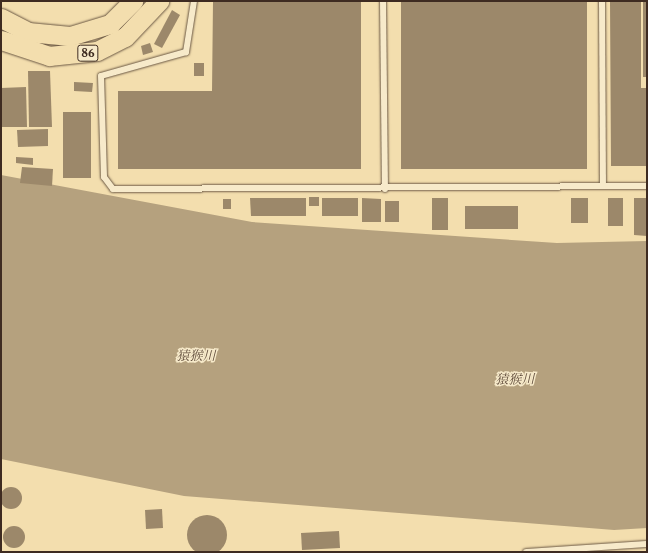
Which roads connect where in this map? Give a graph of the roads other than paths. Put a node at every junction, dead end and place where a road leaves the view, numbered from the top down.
1 (133, 1) edge
2 (159, 1) edge
3 (194, 1) edge
4 (383, 1) edge
5 (602, 1) edge
6 (1, 18) edge
7 (1, 40) edge
8 (604, 186) junction
9 (647, 186) edge
10 (385, 189) junction
11 (647, 544) edge
12 (526, 552) edge

1 - 6 main road, 86
2 - 7 main road, 86
3 - 10 lane
4 - 10 lane
5 - 8 lane
8 - 9 lane
8 - 10 lane
11 - 12 lane

